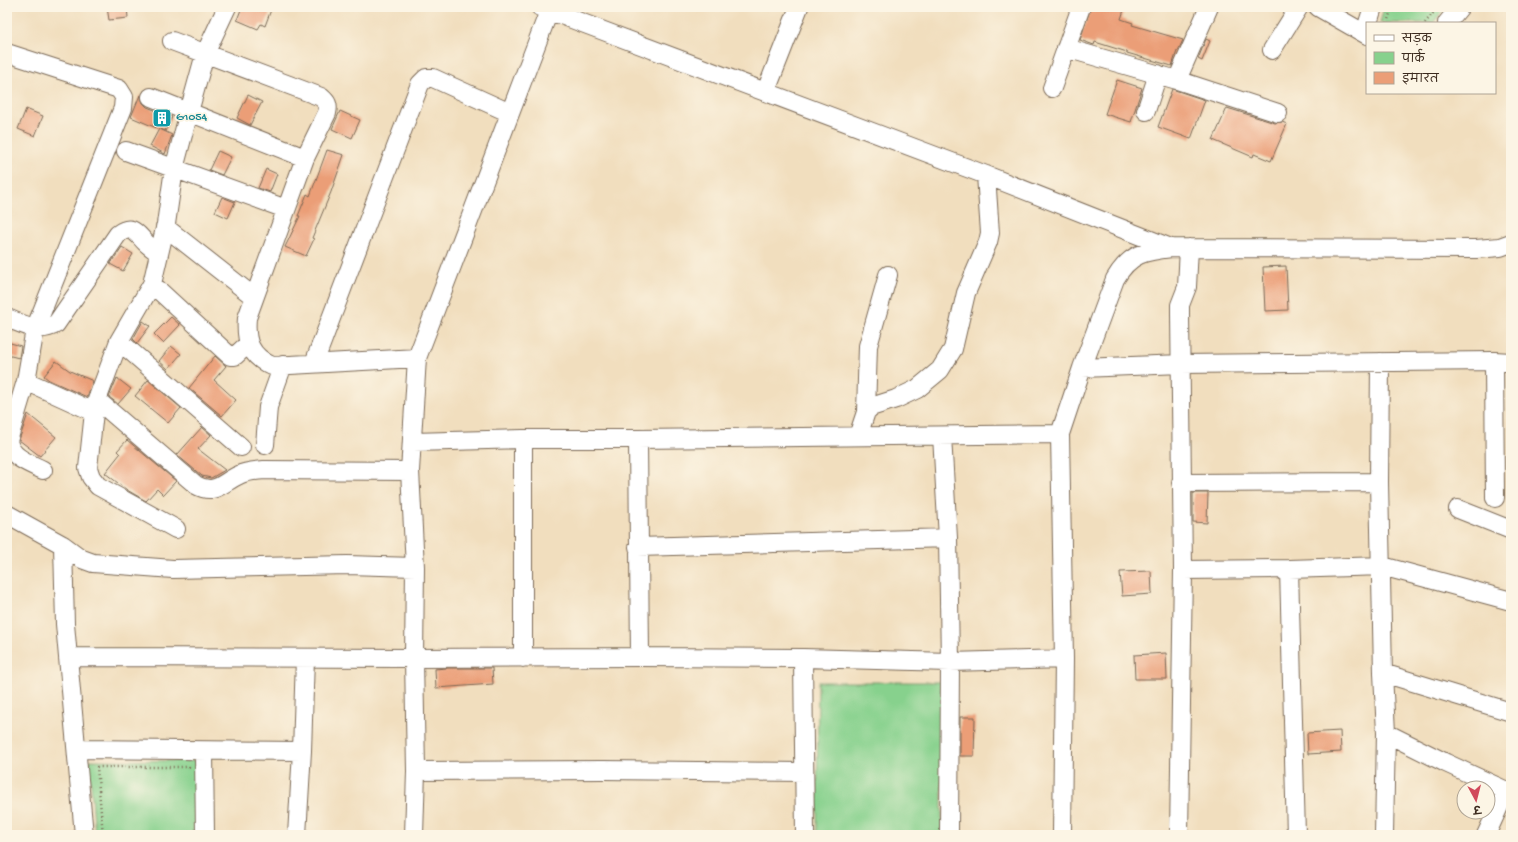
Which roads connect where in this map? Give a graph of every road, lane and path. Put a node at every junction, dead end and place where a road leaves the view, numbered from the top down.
1 (227, 7) edge
2 (799, 7) edge
3 (1081, 7) edge
4 (1208, 7) edge
5 (1299, 7) edge
6 (1318, 7) edge
7 (1373, 7) edge
8 (1392, 7) edge
9 (1438, 7) edge
10 (1460, 7) edge
11 (544, 9) edge
12 (1369, 22) edge
13 (1387, 22) edge
14 (1426, 22) edge
15 (1448, 22) edge
16 (1366, 30) edge
17 (172, 41) dead end
18 (1066, 48) junction
19 (1272, 50) dead end
20 (7, 53) edge
21 (205, 54) junction
22 (1158, 74) junction
23 (1177, 80) junction
24 (1052, 88) dead end
25 (766, 91) junction
26 (151, 97) dead end
27 (1146, 111) dead end
28 (189, 112) junction
29 (510, 113) junction
30 (1278, 113) dead end
31 (126, 151) dead end
32 (305, 158) junction
33 (174, 169) junction
34 (986, 175) junction
35 (286, 209) junction
36 (165, 227) junction
37 (1511, 243) edge
38 (1181, 248) junction
39 (159, 253) junction
40 (888, 275) dead end
41 (152, 284) junction
42 (254, 297) junction
43 (7, 318) edge
44 (35, 329) junction
45 (119, 341) junction
46 (248, 343) junction
47 (417, 358) junction
48 (1503, 361) edge
49 (1380, 362) junction
50 (314, 363) junction
51 (1181, 364) junction
52 (283, 365) junction
53 (1082, 368) junction
54 (26, 381) junction
55 (96, 406) junction
56 (866, 412) junction
57 (1060, 434) junction
58 (858, 436) junction
59 (942, 436) junction
60 (523, 439) junction
61 (638, 440) junction
62 (413, 442) junction
63 (266, 445) dead end
64 (241, 447) dead end
65 (43, 470) dead end
66 (410, 471) junction
67 (1379, 482) junction
68 (1181, 483) junction
69 (1495, 498) dead end
70 (1458, 509) dead end
71 (7, 514) edge
72 (176, 529) dead end
73 (1511, 530) edge
74 (948, 538) junction
75 (63, 545) junction
76 (638, 547) junction
77 (1382, 566) junction
78 (415, 567) junction
79 (1289, 569) junction
80 (1183, 570) junction
81 (1511, 601) edge
82 (68, 657) junction
83 (640, 657) junction
84 (305, 658) junction
85 (414, 658) junction
86 (523, 658) junction
87 (803, 658) junction
88 (1064, 659) junction
89 (950, 662) junction
90 (1383, 673) junction
91 (1511, 712) edge
92 (1386, 733) junction
93 (77, 749) junction
94 (204, 751) junction
95 (302, 751) junction
96 (189, 767) dead end
97 (416, 771) junction
98 (804, 772) junction
99 (1509, 792) edge
100 (84, 835) edge
101 (103, 835) edge
102 (205, 835) edge
103 (297, 835) edge
104 (414, 835) edge
105 (805, 835) edge
106 (949, 835) edge
107 (1062, 835) edge
108 (1179, 835) edge
109 (1296, 835) edge
110 (1384, 835) edge
111 (1486, 835) edge

1 - 21 street
2 - 25 street
3 - 18 street
4 - 23 street
5 - 19 street
6 - 16 street
7 - 12 street
8 - 13 path
9 - 14 path
10 - 15 street
11 - 25 street
11 - 29 street
17 - 21 street
18 - 22 street
18 - 24 street
20 - 44 street
21 - 28 street
21 - 32 street
22 - 23 street
22 - 27 street
23 - 30 street
25 - 34 street
26 - 28 street
28 - 32 street
28 - 33 street
29 - 47 street
29 - 50 street
31 - 33 street
32 - 35 street
33 - 35 street
33 - 36 street
34 - 38 street
34 - 56 street
35 - 42 street
36 - 39 street
36 - 42 street
37 - 38 street
38 - 51 street
38 - 53 street
39 - 41 street
39 - 44 street
40 - 56 street
41 - 45 street
41 - 46 street
42 - 46 street
43 - 44 street
44 - 54 street
45 - 55 street
45 - 64 street
46 - 52 street
47 - 50 street
47 - 62 street
48 - 49 street
48 - 69 street
49 - 51 street
49 - 67 street
50 - 52 street
51 - 53 street
51 - 68 street
52 - 63 street
53 - 57 street
54 - 55 street
54 - 65 street
55 - 66 street
55 - 72 street
56 - 58 street
57 - 59 street
57 - 88 street
58 - 59 street
58 - 61 street
59 - 74 street
60 - 61 street
60 - 62 street
60 - 86 street
61 - 76 street
62 - 66 street
66 - 78 street
67 - 68 street
67 - 77 street
68 - 80 street
70 - 73 street
71 - 75 street
74 - 76 street
74 - 89 street
75 - 78 street
75 - 82 street
76 - 83 street
77 - 79 street
77 - 81 street
77 - 90 street
78 - 85 street
79 - 80 street
79 - 109 street
80 - 108 street
82 - 84 street
82 - 93 street
83 - 86 street
83 - 87 street
84 - 85 street
84 - 95 street
85 - 86 street
85 - 97 street
87 - 89 street
87 - 98 street
88 - 89 street
88 - 107 street
89 - 106 street
90 - 91 street
90 - 92 street
92 - 99 street
92 - 110 street
93 - 94 street
93 - 100 street
94 - 95 street
94 - 102 street
95 - 103 street
96 - 101 path
97 - 98 street
97 - 104 street
98 - 105 street
99 - 111 street

